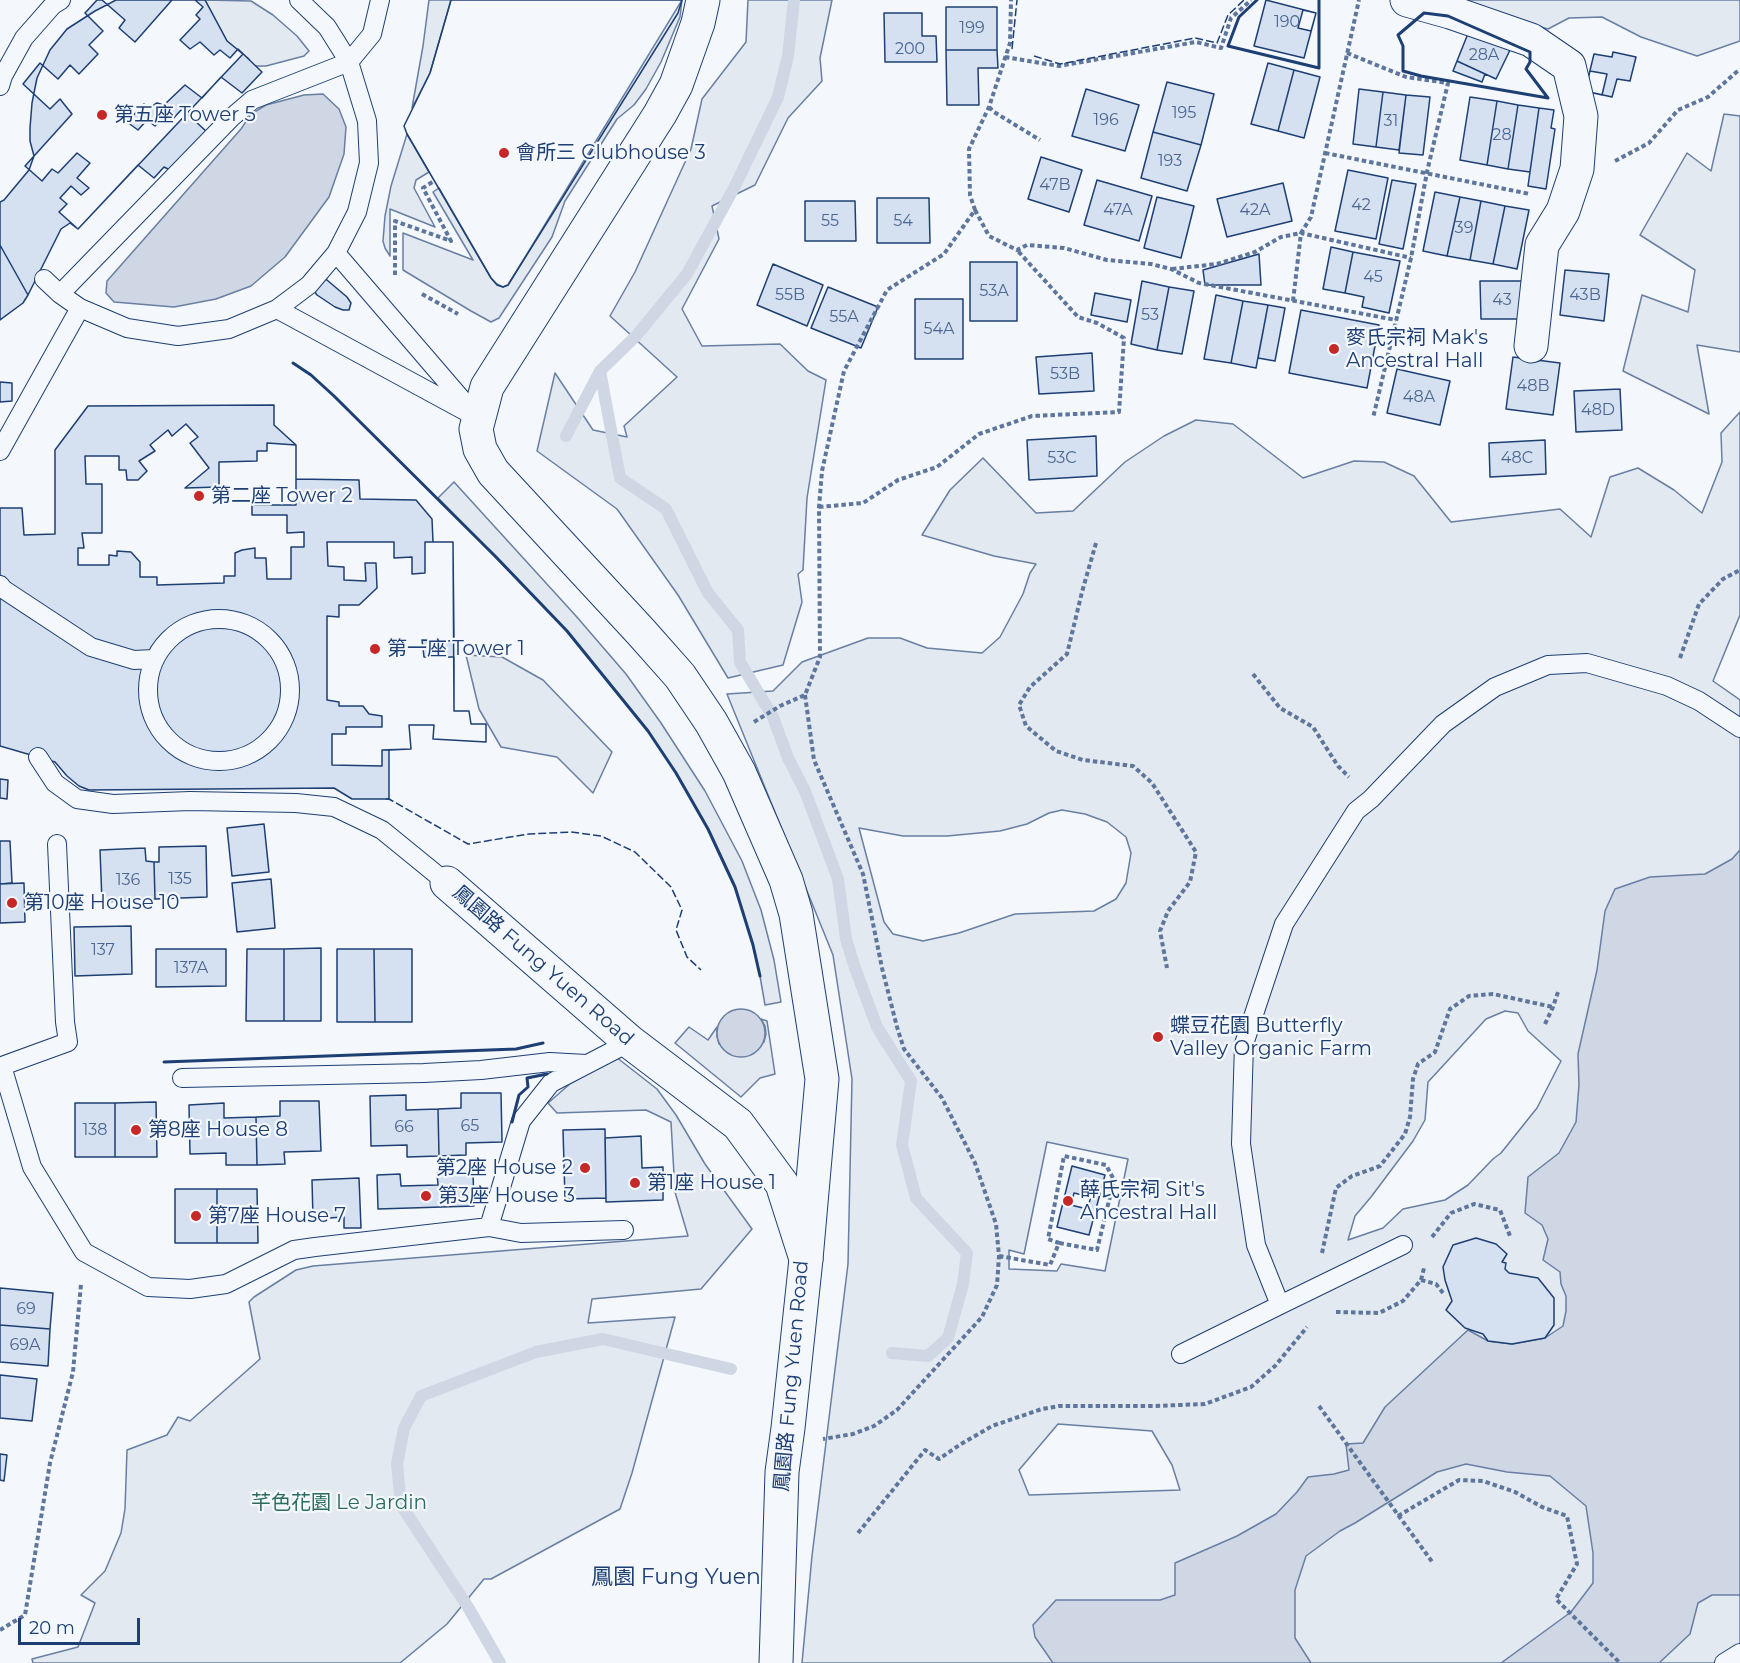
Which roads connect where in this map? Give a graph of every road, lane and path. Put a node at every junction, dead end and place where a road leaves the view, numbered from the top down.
1 (60, 0) edge
2 (299, 0) edge
3 (380, 0) edge
4 (703, 0) edge
5 (1011, 0) edge
6 (1251, 0) edge
7 (1359, 0) edge
8 (1407, 0) edge
9 (1347, 53) junction
10 (1005, 57) junction
11 (349, 62) junction
12 (1740, 69) edge
13 (0, 87) edge
14 (989, 107) junction
15 (1041, 140) dead end
16 (1325, 153) junction
17 (1577, 169) junction
18 (1427, 172) junction
19 (434, 181) dead end
20 (1532, 194) dead end
21 (975, 210) junction
22 (1301, 233) junction
23 (1017, 249) junction
24 (336, 253) junction
25 (1411, 258) junction
26 (1171, 269) junction
27 (395, 276) dead end
28 (44, 279) dead end
29 (60, 294) junction
30 (422, 294) dead end
31 (1293, 301) junction
32 (80, 308) junction
33 (277, 309) junction
34 (458, 314) dead end
35 (1396, 320) junction
36 (1531, 346) dead end
37 (478, 418) junction
38 (1373, 418) dead end
39 (0, 451) edge
40 (819, 507) junction
41 (1096, 543) dead end
42 (1740, 570) edge
43 (0, 585) edge
44 (154, 659) junction
45 (1252, 674) dead end
46 (1666, 686) junction
47 (805, 695) junction
48 (760, 718) dead end
49 (1740, 728) edge
50 (38, 757) dead end
51 (1371, 799) junction
52 (57, 844) dead end
53 (447, 883) joint
54 (1167, 968) dead end
55 (1558, 992) dead end
56 (1553, 1007) junction
57 (1545, 1024) dead end
58 (630, 1042) junction
59 (1, 1064) edge
60 (586, 1064) junction
61 (182, 1078) dead end
62 (489, 1227) junction
63 (624, 1230) dead end
64 (1059, 1243) junction
65 (1403, 1245) dead end
66 (84, 1252) junction
67 (999, 1256) junction
68 (806, 1259) junction
69 (1421, 1280) dead end
70 (1325, 1283) junction
71 (1443, 1293) dead end
72 (1280, 1305) junction
73 (1181, 1354) dead end
74 (1319, 1406) dead end
75 (820, 1439) dead end
76 (1398, 1516) junction
77 (1433, 1563) dead end
78 (0, 1630) edge
79 (1740, 1653) edge
80 (776, 1663) edge
81 (1620, 1663) edge
82 (1724, 1663) edge

1 - 13 lane
2 - 11 lane
3 - 11 lane
4 - 37 street
5 - 10 path
6 - 10 path
7 - 9 path
8 - 17 street
9 - 16 path
9 - 18 path
10 - 14 path
11 - 24 lane
11 - 29 lane
12 - 17 path
14 - 15 path
14 - 21 path
16 - 18 path
16 - 22 path
17 - 36 street
18 - 20 path
18 - 25 path
19 - 27 path
21 - 23 path
21 - 40 path
22 - 25 path
22 - 26 path
22 - 31 path
23 - 26 path
23 - 40 path
24 - 33 lane
24 - 37 lane
25 - 35 path
26 - 31 path
28 - 29 lane
29 - 32 lane
30 - 34 path
31 - 35 path
32 - 33 lane
32 - 39 lane
33 - 37 lane
35 - 38 path
37 - 68 street
40 - 47 path
41 - 54 path
42 - 46 path
43 - 44 lane
44 - 44 lane
45 - 51 path
46 - 49 lane
46 - 51 lane
47 - 48 path
47 - 67 path
50 - 53 lane
51 - 72 lane
52 - 59 lane
53 - 58 street, 鳳園路 Fung Yuen Road
55 - 56 path
56 - 57 path
56 - 70 path
58 - 60 lane
58 - 68 street, 鳳園路 Fung Yuen Road
59 - 66 lane
60 - 61 lane
60 - 62 lane
62 - 63 lane
62 - 66 lane
64 - 64 path
64 - 67 path
65 - 70 lane
66 - 78 path
67 - 75 path
68 - 80 street, 鳳園路 Fung Yuen Road
69 - 71 path
70 - 72 lane
72 - 73 lane
74 - 76 path
76 - 77 path
76 - 81 path
79 - 82 lane

